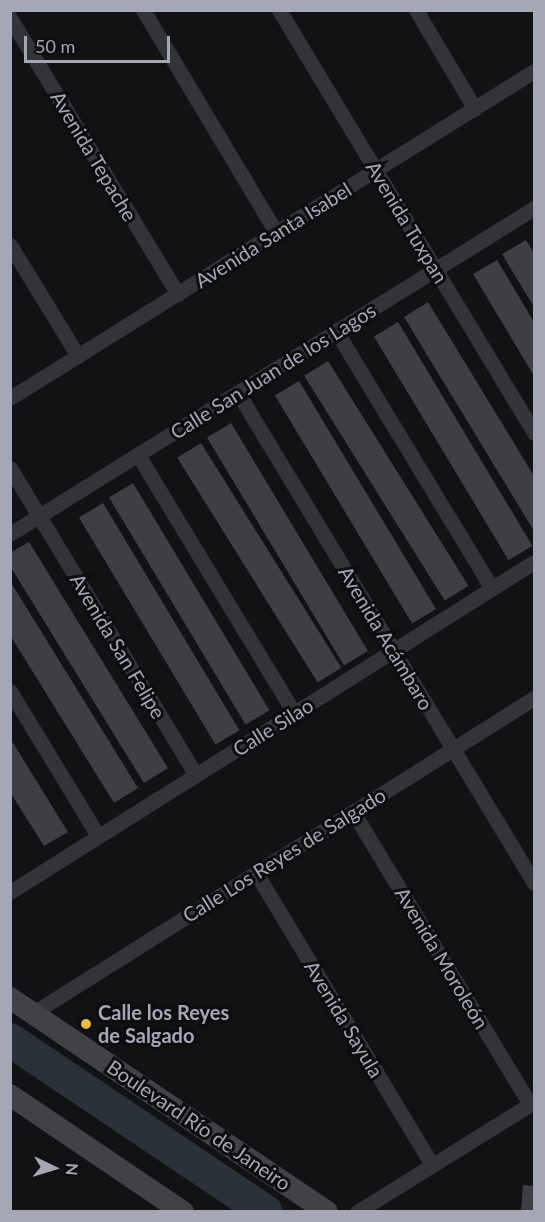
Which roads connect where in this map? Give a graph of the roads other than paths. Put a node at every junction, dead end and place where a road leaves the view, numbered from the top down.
1 (143, 10) edge
2 (279, 10) edge
3 (416, 10) edge
4 (10, 18) edge
5 (534, 71) edge
6 (475, 109) junction
7 (376, 170) junction
8 (534, 208) edge
9 (276, 232) junction
10 (10, 245) edge
11 (436, 269) junction
12 (178, 294) junction
13 (336, 331) junction
14 (78, 356) junction
15 (238, 393) junction
16 (10, 398) edge
17 (534, 433) edge
18 (138, 455) junction
19 (10, 468) edge
20 (40, 516) junction
21 (10, 534) edge
22 (534, 562) edge
23 (492, 590) junction
24 (394, 651) junction
25 (10, 691) edge
26 (534, 698) edge
27 (294, 713) junction
28 (454, 749) junction
29 (196, 775) junction
30 (353, 812) junction
31 (98, 836) junction
32 (256, 873) junction
33 (534, 883) edge
34 (10, 891) edge
35 (10, 998) edge
36 (33, 1013) junction
37 (10, 1095) edge
38 (532, 1103) edge
39 (432, 1165) junction
40 (183, 1212) edge
41 (327, 1212) edge
42 (357, 1212) edge

1 - 9 street
2 - 7 street, Avenida Tuxpan
3 - 6 street
4 - 12 street, Avenida Tepache
5 - 6 street, Avenida Santa Isabel
6 - 7 street, Avenida Santa Isabel
7 - 9 street, Avenida Santa Isabel
7 - 11 street, Avenida Tuxpan
8 - 11 street, Calle San Juan de los Lagos
9 - 12 street, Avenida Santa Isabel
10 - 14 street
11 - 13 street, Calle San Juan de los Lagos
11 - 17 street, Avenida Tuxpan
12 - 14 street, Avenida Santa Isabel
13 - 15 street, Calle San Juan de los Lagos
13 - 23 street
14 - 16 street, Avenida Santa Isabel
15 - 18 street, Calle San Juan de los Lagos
15 - 24 street, Avenida Acámbaro
18 - 20 street, Calle San Juan de los Lagos
18 - 27 street
19 - 20 street, Avenida San Felipe
20 - 21 street, Calle San Juan de los Lagos
20 - 29 street, Avenida San Felipe
22 - 23 street, Calle Silao
23 - 24 street, Calle Silao
24 - 27 street, Calle Silao
24 - 28 street, Avenida Acámbaro
25 - 31 street
26 - 28 street, Calle Los Reyes de Salgado
27 - 29 street, Calle Silao
28 - 30 street, Calle Los Reyes de Salgado
28 - 33 street, Avenida Acámbaro
29 - 31 street, Calle Silao
30 - 32 street, Calle Los Reyes de Salgado
30 - 38 street, Avenida Moroleón
31 - 34 street, Calle Silao
32 - 36 street, Calle Los Reyes de Salgado
32 - 39 street, Avenida Sayula
35 - 36 street, Boulevard Río de Janeiro
36 - 41 street, Boulevard Río de Janeiro
37 - 40 street
38 - 39 street
39 - 42 street

